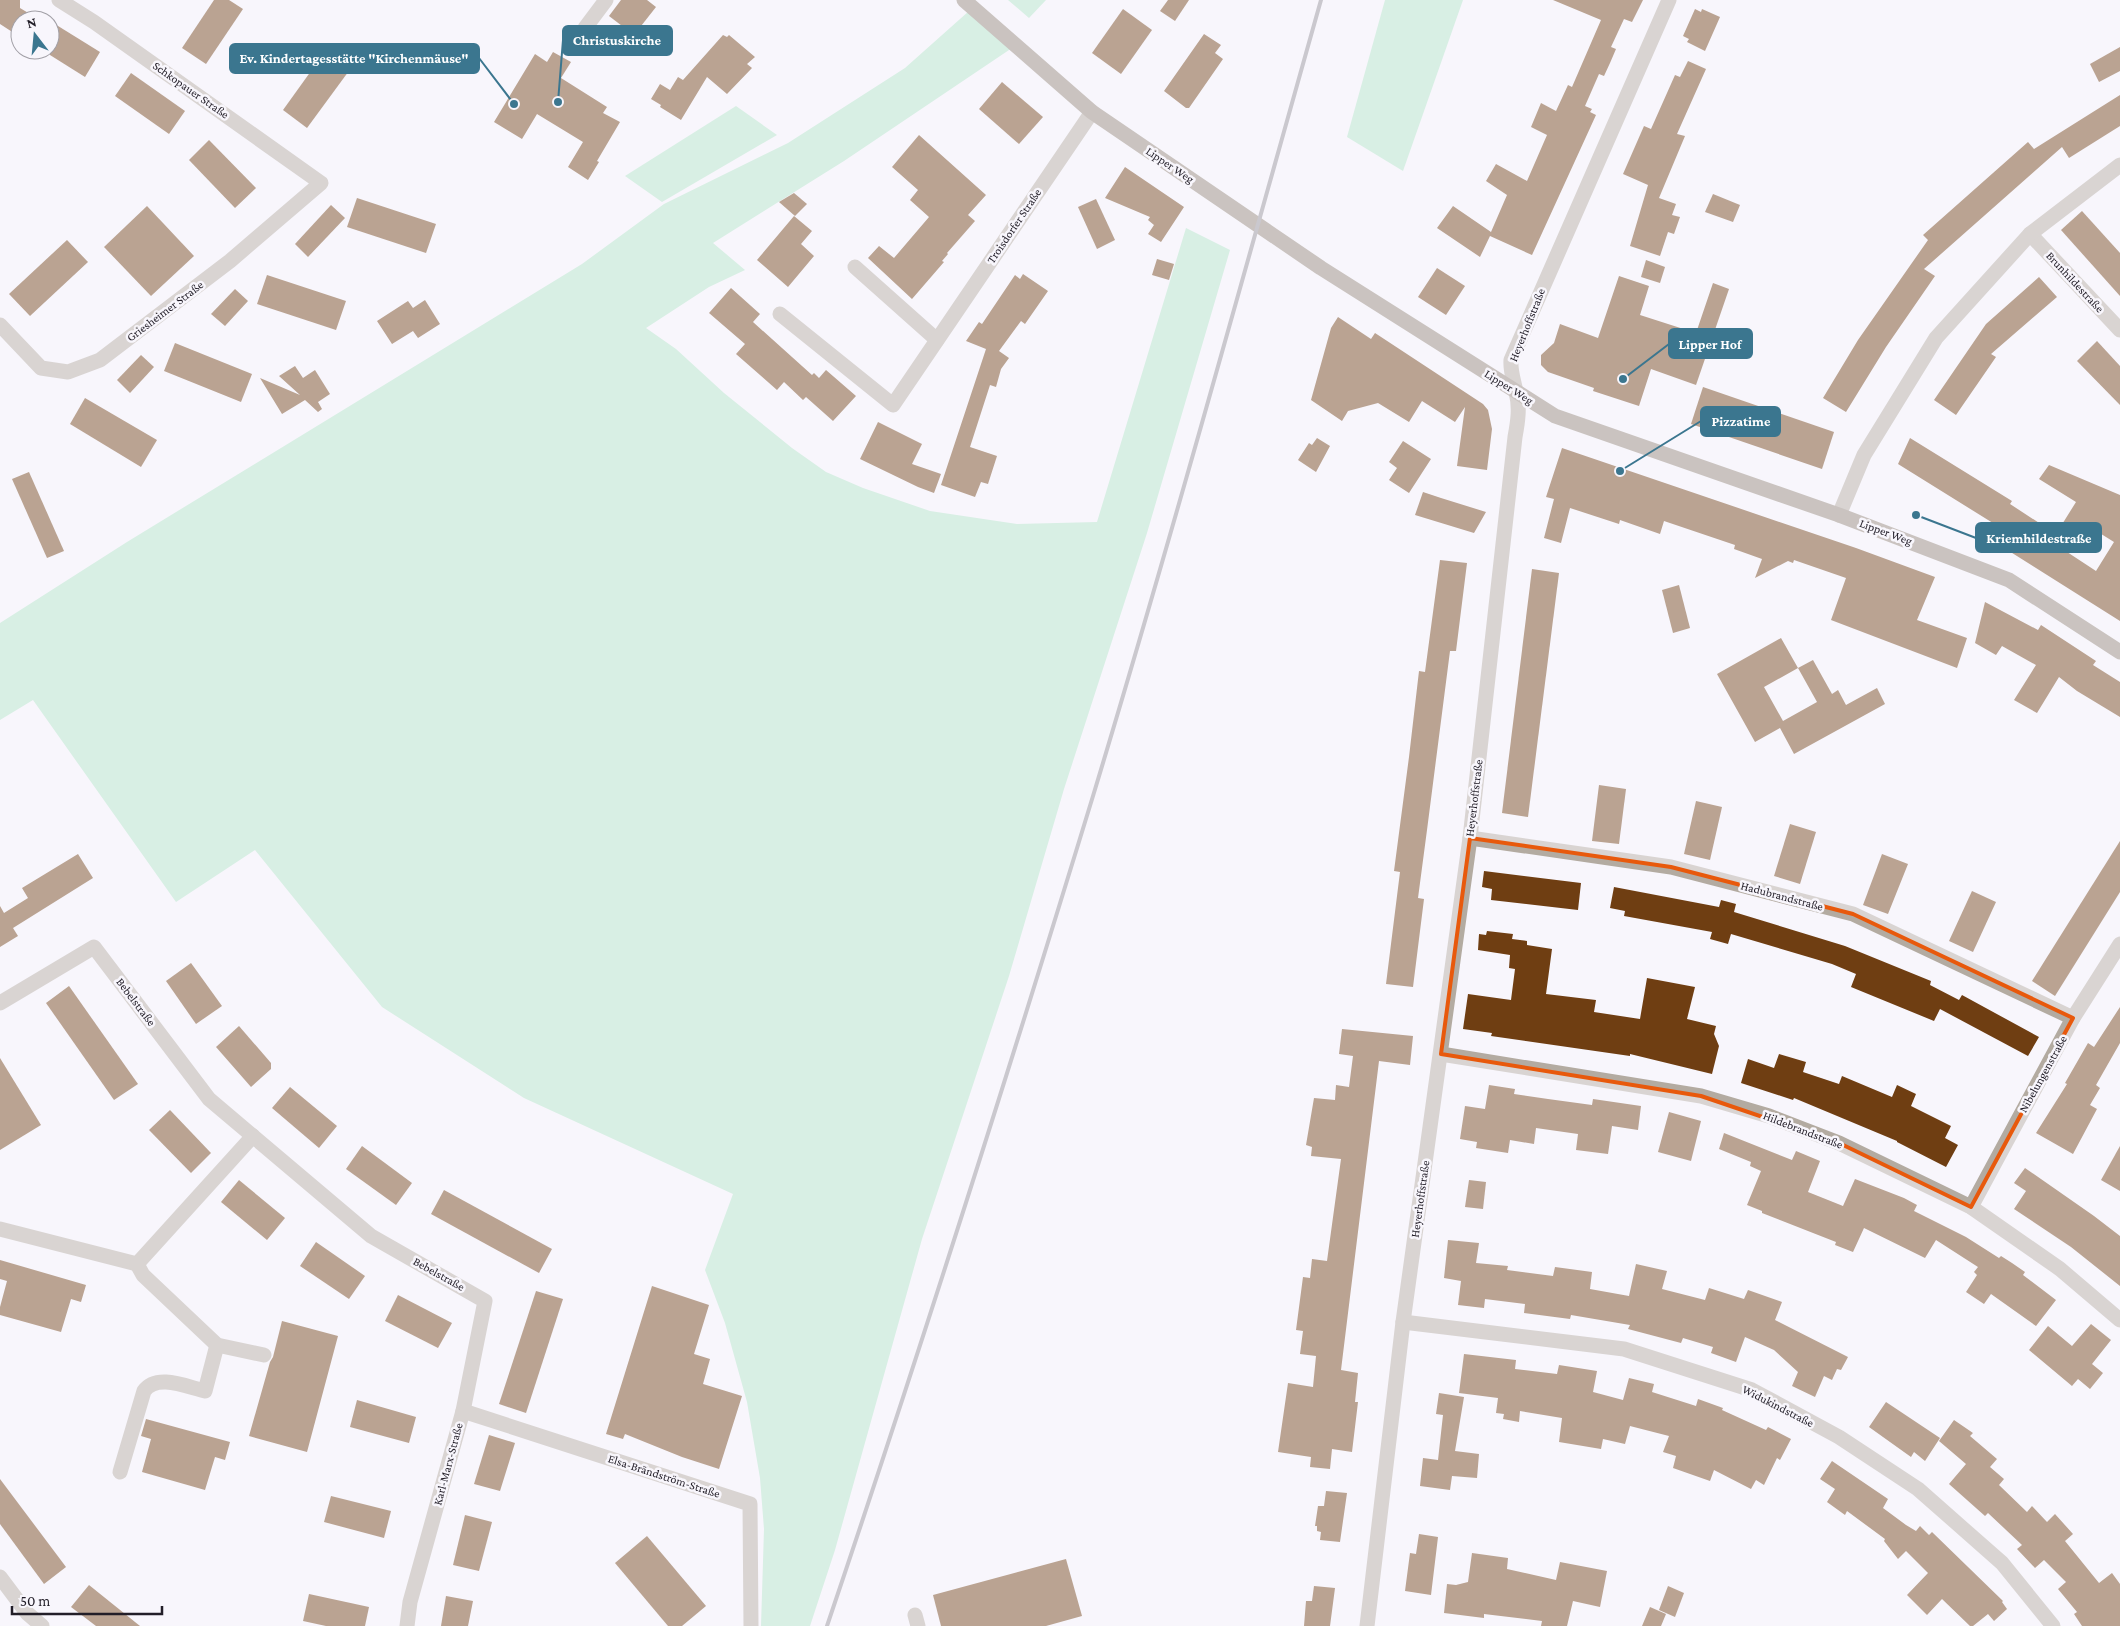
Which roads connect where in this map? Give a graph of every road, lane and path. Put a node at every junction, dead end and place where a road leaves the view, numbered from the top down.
1 (59, 0) edge
2 (606, 0) edge
3 (964, 0) edge
4 (1669, 0) edge
5 (586, 28) dead end
6 (1092, 112) junction
7 (2120, 165) edge
8 (321, 182) joint
9 (2030, 234) junction
10 (855, 267) dead end
11 (780, 314) dead end
12 (0, 325) edge
13 (2120, 330) edge
14 (937, 340) junction
15 (1516, 392) junction
16 (1839, 515) junction
17 (2120, 652) edge
18 (1470, 838) junction
19 (2118, 951) edge
20 (0, 1004) edge
21 (2073, 1018) junction
22 (1440, 1054) junction
23 (253, 1136) junction
24 (1971, 1207) junction
25 (0, 1229) edge
26 (137, 1264) junction
27 (485, 1301) joint
28 (2120, 1320) edge
29 (1403, 1322) junction
30 (217, 1345) junction
31 (264, 1355) dead end
32 (463, 1410) junction
33 (120, 1472) dead end
34 (0, 1577) edge
35 (42, 1626) edge
36 (407, 1626) edge
37 (750, 1626) edge
38 (1367, 1626) edge
39 (2053, 1626) edge

1 - 8 street, Schkopauer Straße
2 - 5 street
3 - 6 street, Lipper Weg
4 - 15 street, Heyerhoffstraße
6 - 14 street, Troisdorfer Straße
6 - 15 street, Lipper Weg
7 - 9 street
8 - 12 street, Griesheimer Straße
9 - 13 street, Brunhildestraße
9 - 16 street
10 - 14 street
11 - 14 street, Troisdorfer Straße
15 - 16 street, Lipper Weg
15 - 18 street, Heyerhoffstraße
16 - 17 street, Lipper Weg
18 - 21 street, Hadubrandstraße
18 - 22 street, Heyerhoffstraße
19 - 21 street, Nibelungenstraße
20 - 23 street, Bebelstraße
21 - 24 street, Nibelungenstraße
22 - 24 street, Hildebrandstraße
22 - 29 street, Heyerhoffstraße
23 - 26 street
23 - 27 street, Bebelstraße
24 - 28 street, Hildebrandstraße
25 - 26 street
26 - 30 street
27 - 32 street, Karl-Marx-Straße
29 - 38 street, Heyerhoffstraße
29 - 39 street, Widukindstraße
30 - 31 street
30 - 33 street
32 - 36 street, Karl-Marx-Straße
32 - 37 street, Elsa-Brändström-Straße
34 - 35 street

